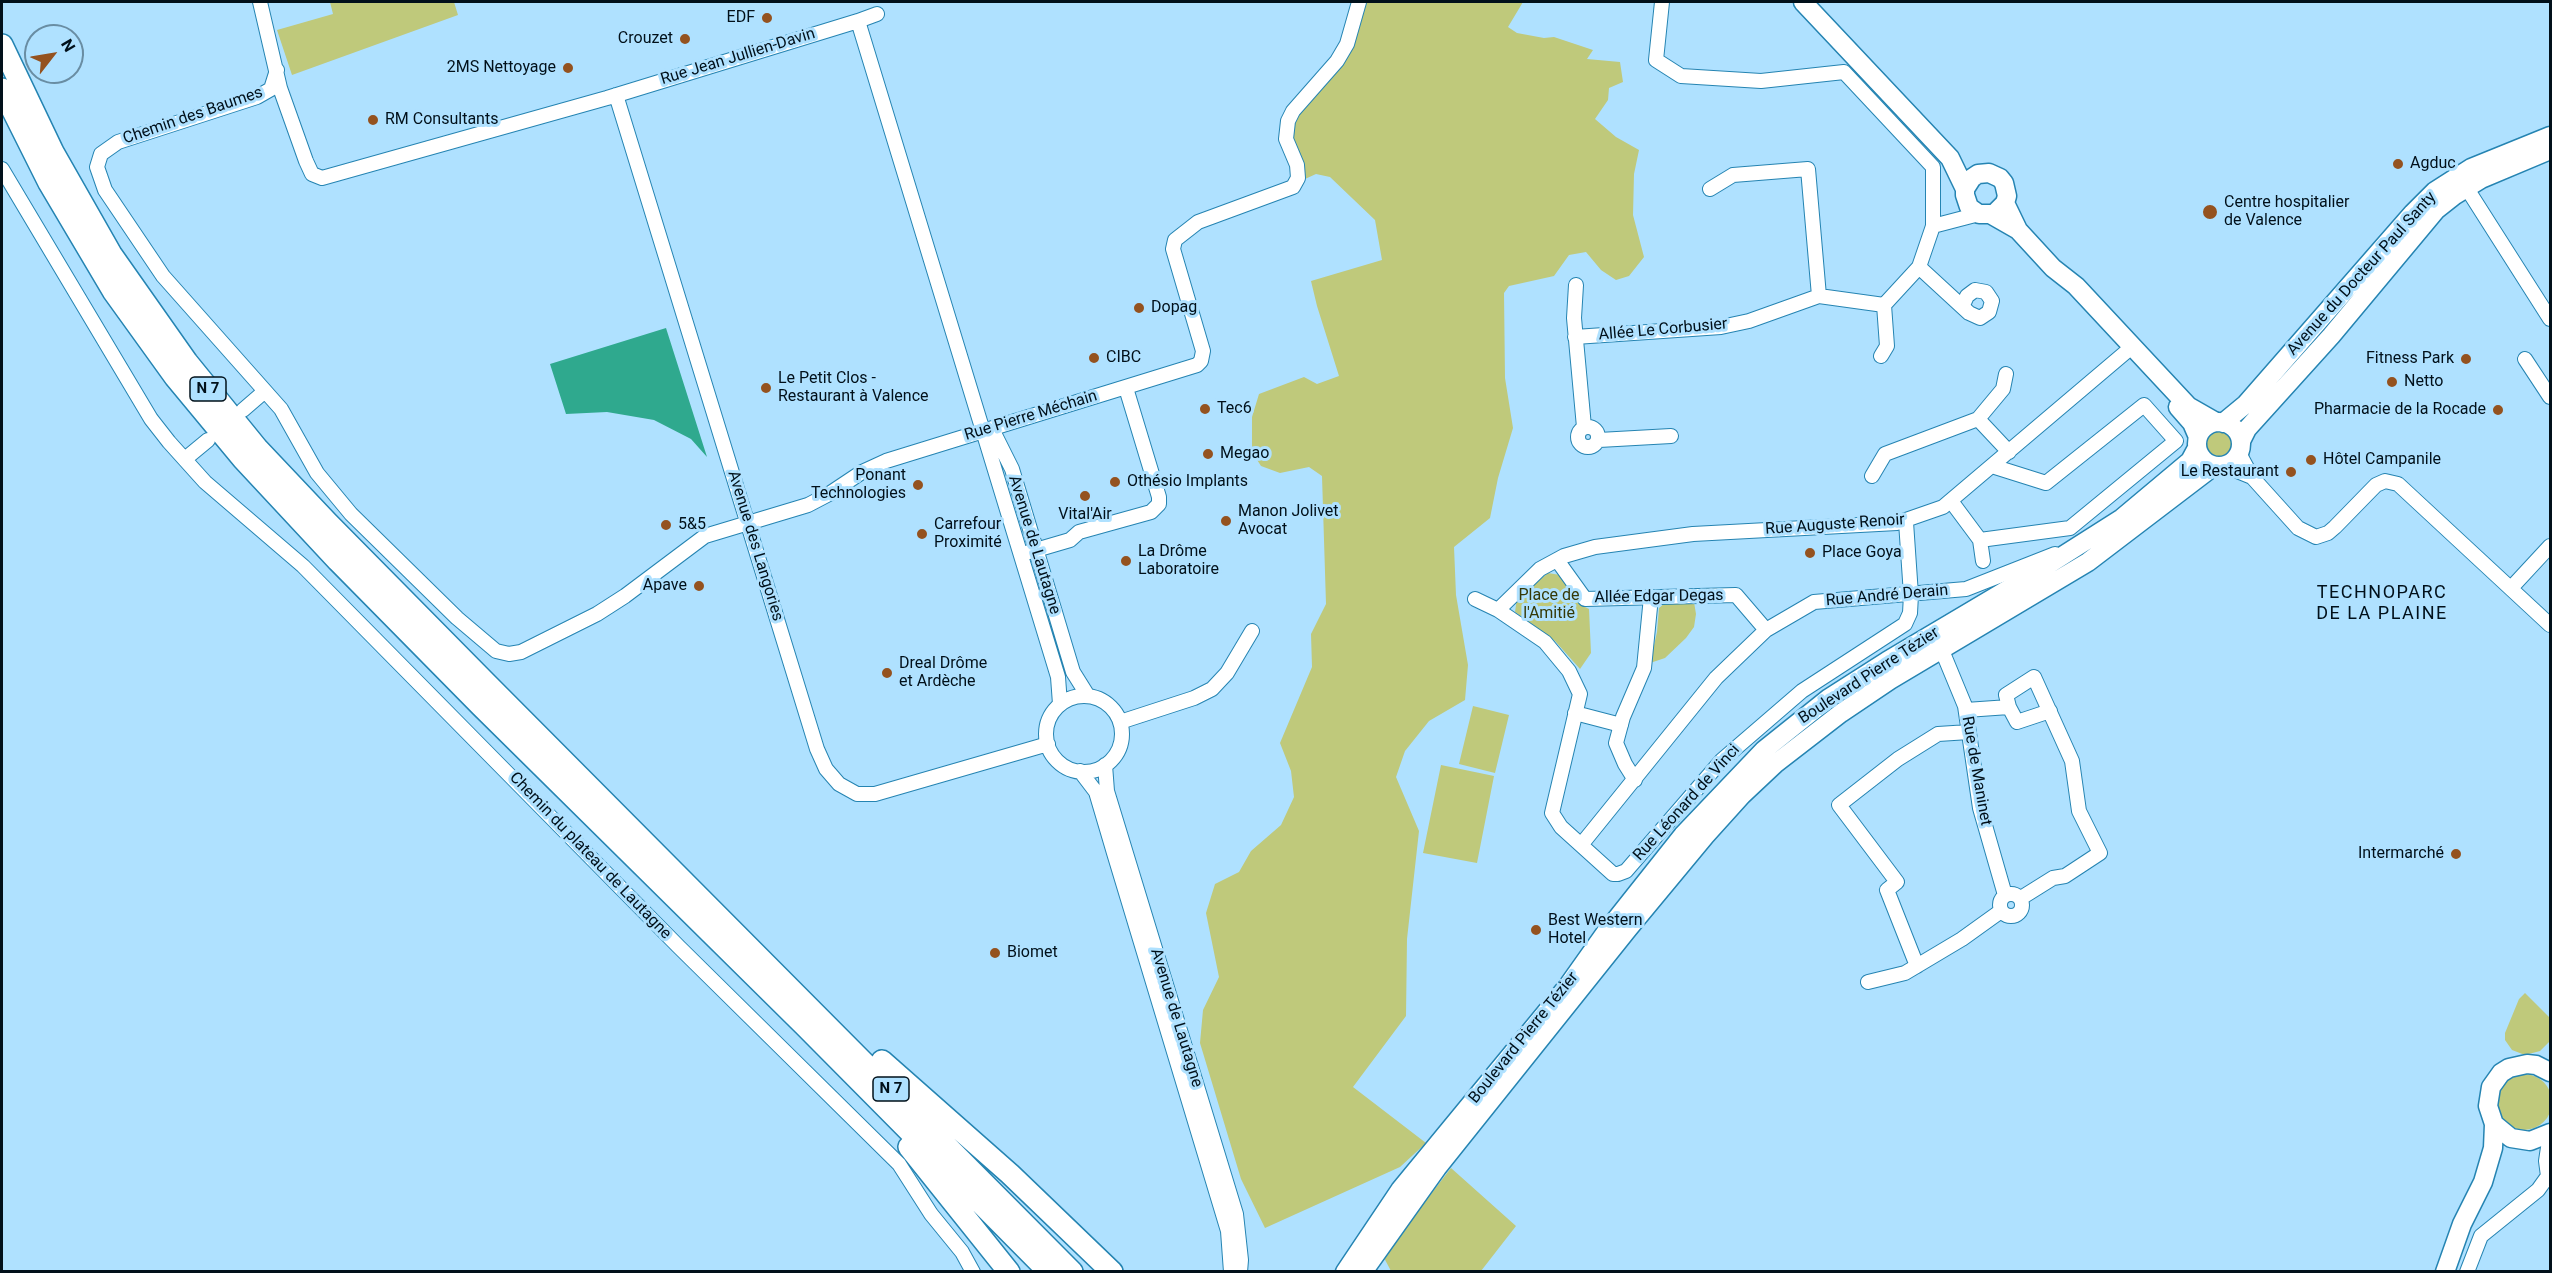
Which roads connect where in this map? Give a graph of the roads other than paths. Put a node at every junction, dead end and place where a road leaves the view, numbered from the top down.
1 (260, 2) edge
2 (1359, 2) edge
3 (1662, 2) edge
4 (1803, 2) edge
5 (877, 14) dead end
6 (858, 21) junction
7 (2, 45) edge
8 (1848, 51) junction
9 (277, 70) junction
10 (1844, 72) junction
11 (2, 89) edge
12 (616, 95) junction
13 (2550, 136) edge
14 (2550, 150) edge
15 (1950, 158) junction
16 (1978, 174) junction
17 (4, 177) edge
18 (2442, 185) junction
19 (2466, 187) junction
20 (1710, 189) dead end
21 (2005, 203) junction
22 (1975, 205) junction
23 (1940, 225) junction
24 (2018, 230) junction
25 (1919, 267) junction
26 (1576, 285) dead end
27 (1819, 297) junction
28 (1884, 305) junction
29 (1963, 305) dead end
30 (2550, 319) edge
31 (1575, 338) junction
32 (2129, 350) junction
33 (1881, 356) dead end
34 (2525, 359) dead end
35 (2006, 374) dead end
36 (1126, 388) junction
37 (265, 391) junction
38 (2550, 397) edge
39 (243, 410) dead end
40 (1978, 419) junction
41 (2220, 423) junction
42 (985, 430) junction
43 (1671, 436) dead end
44 (208, 440) dead end
45 (2198, 443) junction
46 (2240, 447) junction
47 (2009, 452) junction
48 (185, 459) junction
49 (1992, 466) junction
50 (2219, 466) junction
51 (1872, 476) dead end
52 (2252, 477) junction
53 (1951, 501) junction
54 (1906, 522) junction
55 (748, 523) junction
56 (1980, 540) junction
57 (2550, 546) edge
58 (2077, 548) junction
59 (1036, 550) junction
60 (1021, 554) junction
61 (1557, 560) junction
62 (1983, 561) dead end
63 (2512, 587) junction
64 (1911, 595) junction
65 (1651, 597) junction
66 (1475, 599) dead end
67 (1498, 610) junction
68 (2550, 625) edge
69 (1766, 630) junction
70 (1252, 631) dead end
71 (1941, 648) junction
72 (1088, 696) junction
73 (1060, 704) junction
74 (2009, 707) junction
75 (1966, 710) junction
76 (2050, 711) junction
77 (1575, 713) junction
78 (1120, 722) junction
79 (1621, 725) junction
80 (1969, 732) junction
81 (1048, 744) junction
82 (1105, 765) junction
83 (1080, 771) junction
84 (1635, 780) junction
85 (1581, 845) junction
86 (2005, 895) junction
87 (2021, 898) junction
88 (710, 907) junction
89 (2001, 911) junction
90 (1917, 966) junction
91 (1868, 981) dead end
92 (806, 1026) junction
93 (2546, 1064) edge
94 (2494, 1124) junction
95 (2550, 1134) edge
96 (2525, 1141) junction
97 (2548, 1171) edge
98 (2483, 1182) junction
99 (1236, 1214) junction
100 (1365, 1240) junction
101 (973, 1272) edge
102 (1009, 1272) edge
103 (1049, 1272) edge
104 (1072, 1272) edge
105 (1112, 1272) edge
106 (1231, 1272) edge
107 (1240, 1272) edge
108 (1248, 1272) edge
109 (1338, 1272) edge
110 (1345, 1272) edge
111 (1363, 1272) edge
112 (2445, 1272) edge
113 (2467, 1272) edge

1 - 9 street, Chemin des Baumes
2 - 36 street, Rue Pierre Méchain
3 - 10 street
4 - 8 main road
5 - 6 street, Rue Jean Jullien-Davin
6 - 12 street, Rue Jean Jullien-Davin
6 - 42 street
7 - 88 highway, N 7
8 - 10 street
8 - 15 main road
9 - 12 street, Rue Jean Jullien-Davin
9 - 37 street, Chemin des Baumes
10 - 23 street
11 - 92 highway, N 7
12 - 55 street, Avenue des Langories
13 - 18 main road, Avenue du Docteur Paul Santy
14 - 19 main road, Avenue du Docteur Paul Santy
15 - 16 main road
15 - 22 main road
16 - 21 main road
16 - 22 main road
17 - 48 street
18 - 19 street
18 - 41 main road, Avenue du Docteur Paul Santy
19 - 30 street
19 - 46 main road, Avenue du Docteur Paul Santy
20 - 27 street
21 - 22 main road
21 - 24 main road
22 - 23 street
22 - 24 main road
23 - 25 street
24 - 32 main road
25 - 28 street
25 - 29 street
26 - 31 street, Allée Le Corbusier
27 - 28 street, Allée Le Corbusier
27 - 31 street, Allée Le Corbusier
28 - 33 street
31 - 43 street, Allée Le Corbusier
32 - 41 main road
32 - 45 main road
32 - 47 street, Rue Auguste Renoir
34 - 38 street
35 - 40 street
36 - 42 street, Rue Pierre Méchain
36 - 59 street
37 - 39 street
37 - 55 street
40 - 47 street
40 - 51 street
41 - 45 main road
41 - 46 main road
42 - 55 street, Rue Pierre Méchain
42 - 59 street, Avenue de Lautagne
42 - 60 street, Avenue de Lautagne
44 - 48 street
45 - 50 main road
45 - 58 main road, Boulevard Pierre Tézier
46 - 50 main road
46 - 52 street
47 - 49 street, Rue Auguste Renoir
48 - 101 street, Chemin du plateau de Lautagne
49 - 53 street, Rue Auguste Renoir
49 - 56 street
50 - 52 street
50 - 71 main road, Boulevard Pierre Tézier
52 - 63 street
53 - 54 street, Rue Auguste Renoir
53 - 56 street
54 - 61 street, Rue Auguste Renoir
54 - 64 street, Rue Léonard de Vinci
55 - 81 street, Avenue des Langories
56 - 62 street
57 - 63 street
58 - 64 street, Rue André Derain
58 - 100 main road, Boulevard Pierre Tézier
59 - 60 street
59 - 72 street, Avenue de Lautagne
60 - 73 street, Avenue de Lautagne
61 - 65 street, Allée Edgar Degas
61 - 67 street, Rue Auguste Renoir
63 - 68 street
64 - 69 street, Rue André Derain
64 - 85 street, Rue Léonard de Vinci
65 - 69 street, Allée Edgar Degas
65 - 79 street
66 - 67 street, Rue Léonard de Vinci
67 - 77 street, Rue Léonard de Vinci
69 - 84 street, Rue André Derain
70 - 78 street
71 - 75 street, Rue de Maninet
71 - 111 main road, Boulevard Pierre Tézier
72 - 73 street
72 - 78 street
73 - 81 street
74 - 75 street
74 - 76 street
74 - 76 street
75 - 80 street, Rue de Maninet
76 - 87 street
77 - 79 street
77 - 85 street, Rue Léonard de Vinci
78 - 82 street
79 - 84 street
80 - 86 street, Rue de Maninet
80 - 90 street
81 - 83 street
82 - 83 street
82 - 99 street, Avenue de Lautagne
83 - 106 street, Avenue de Lautagne
84 - 85 street, Rue André Derain
86 - 87 street
86 - 89 street
87 - 89 street
88 - 104 highway, N 7
88 - 105 highway
89 - 90 street
90 - 91 street
92 - 102 highway
92 - 103 highway, N 7
93 - 94 main road
94 - 96 main road
94 - 98 main road
95 - 96 main road
95 - 97 street
96 - 97 street
96 - 98 main road
97 - 113 street
98 - 112 main road
99 - 107 street, Avenue de Lautagne
99 - 108 street
100 - 109 street
100 - 110 main road, Boulevard Pierre Tézier

